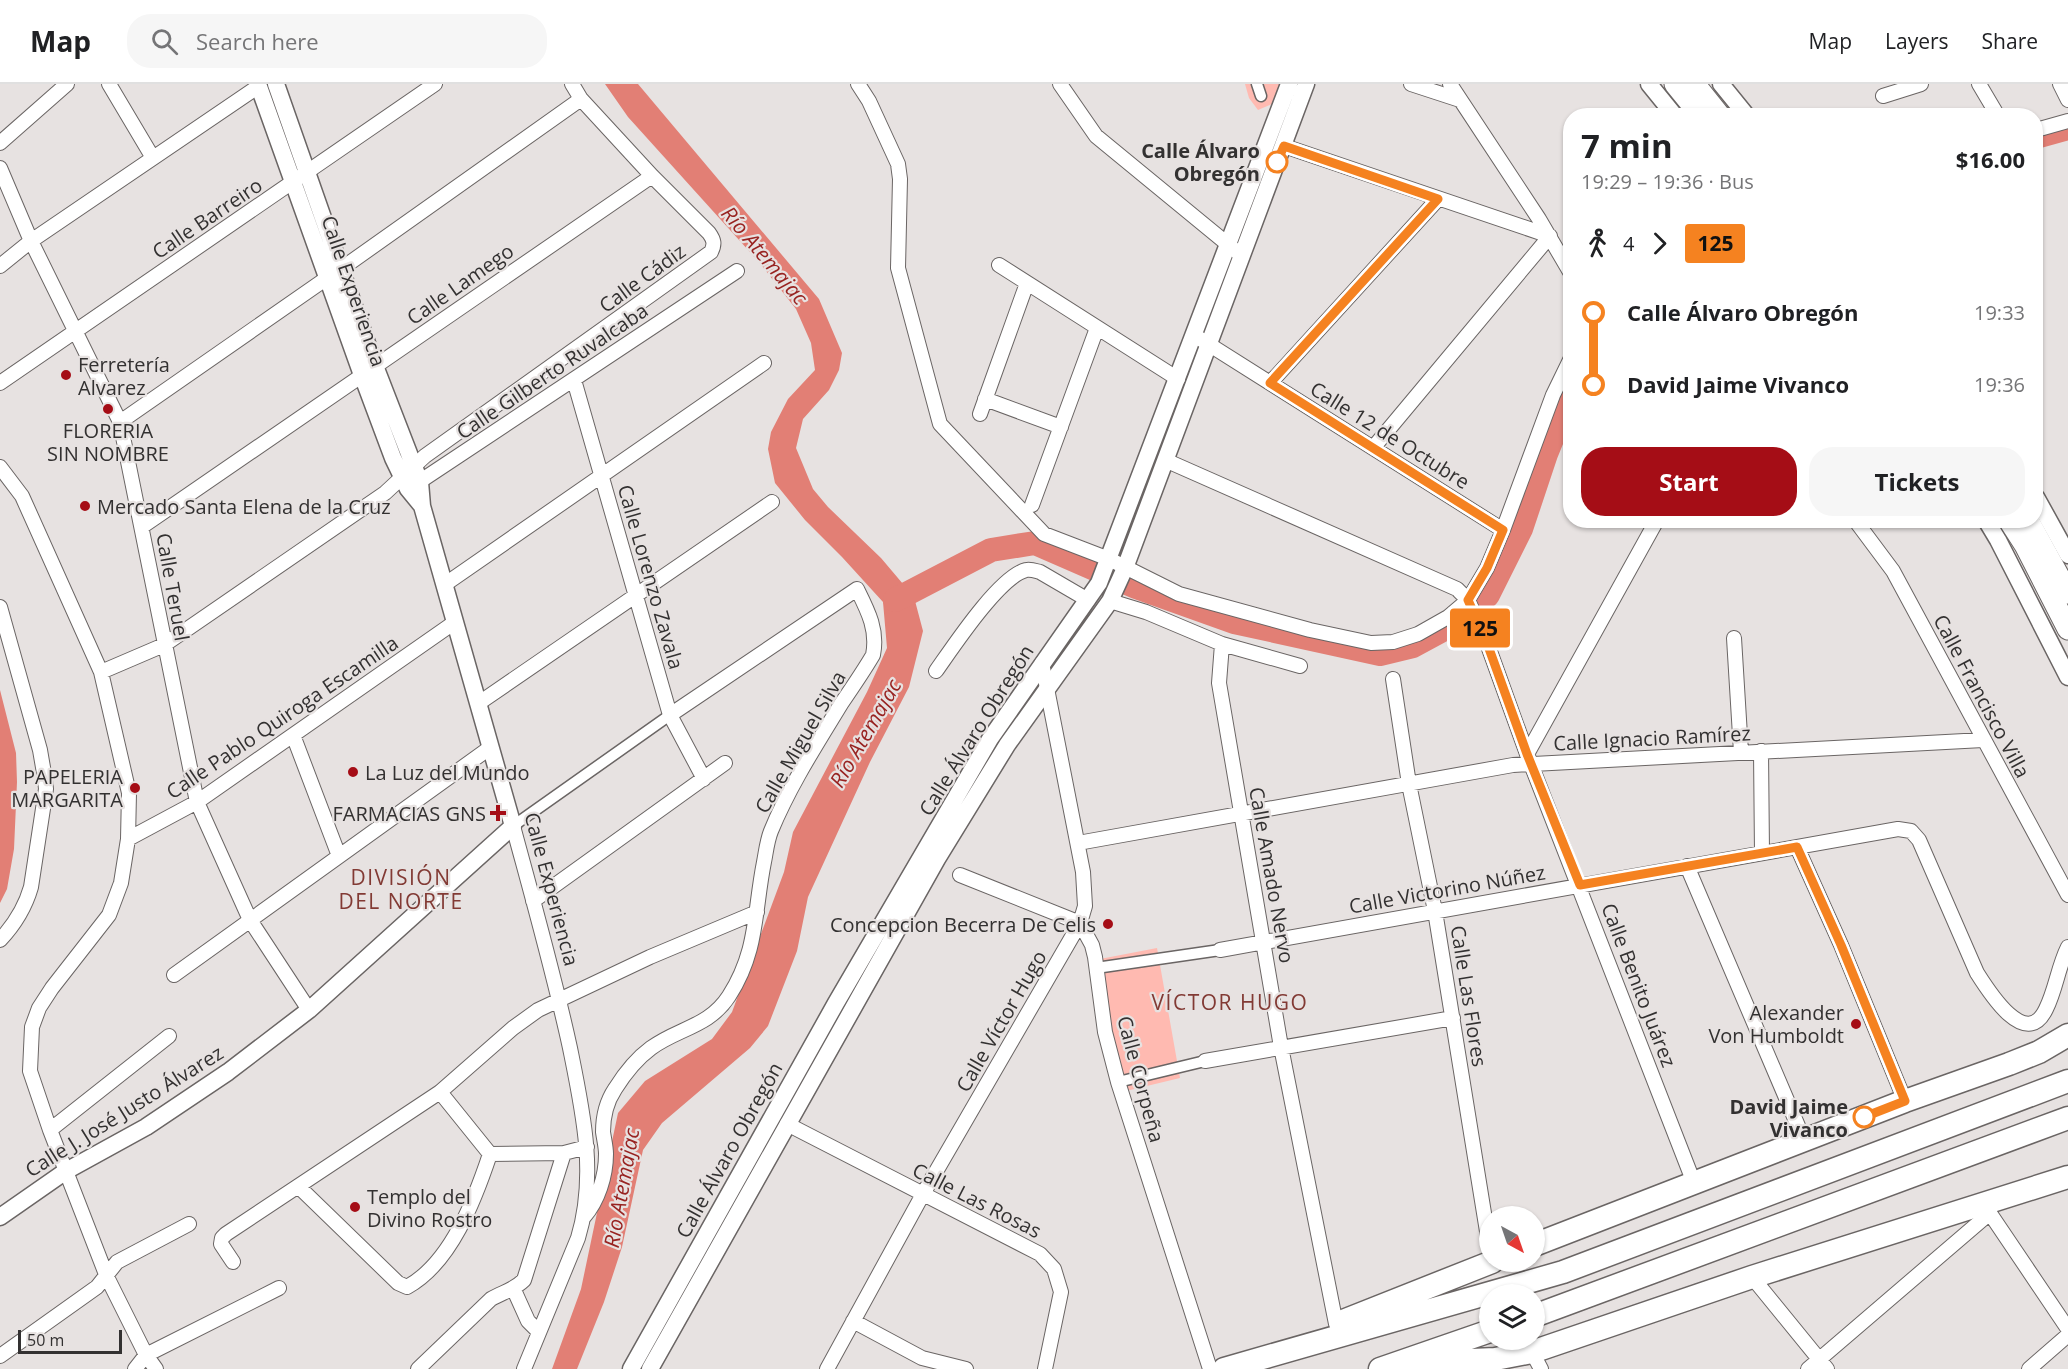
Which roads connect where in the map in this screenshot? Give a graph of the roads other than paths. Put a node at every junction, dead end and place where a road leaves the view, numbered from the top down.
1 (67, 84) edge
2 (109, 84) edge
3 (276, 84) edge
4 (435, 84) edge
5 (572, 84) edge
6 (858, 84) edge
7 (1060, 84) edge
8 (1257, 84) edge
9 (1290, 84) edge
10 (1306, 84) edge
11 (1411, 84) edge
12 (1450, 84) edge
13 (1649, 84) edge
14 (1675, 84) edge
15 (1694, 84) edge
16 (1721, 84) edge
17 (1921, 84) edge
18 (1979, 84) edge
19 (2060, 84) edge
20 (258, 85) edge
21 (1262, 96) dead end
22 (1883, 96) dead end
23 (581, 99) junction
24 (1460, 100) junction
25 (2068, 100) edge
26 (1668, 108) edge
27 (1694, 108) edge
28 (1714, 108) edge
29 (1740, 108) edge
30 (1993, 108) edge
31 (2068, 121) edge
32 (2043, 128) edge
33 (0, 143) edge
34 (1284, 146) junction
35 (153, 158) junction
36 (0, 168) edge
37 (652, 176) junction
38 (300, 178) junction
39 (1438, 199) junction
40 (1550, 236) junction
41 (31, 241) junction
42 (1228, 245) junction
43 (1242, 256) junction
44 (1563, 259) edge
45 (999, 265) dead end
46 (0, 266) edge
47 (737, 271) dead end
48 (334, 274) junction
49 (1027, 283) junction
50 (1097, 328) junction
51 (75, 332) junction
52 (1194, 335) junction
53 (1209, 344) junction
54 (764, 363) dead end
55 (368, 371) junction
56 (1563, 374) edge
57 (1178, 379) junction
58 (574, 380) junction
59 (0, 383) edge
60 (1270, 383) junction
61 (985, 399) junction
62 (980, 414) dead end
63 (120, 422) junction
64 (1060, 428) junction
65 (1373, 448) junction
66 (1166, 460) junction
67 (0, 466) edge
68 (602, 476) junction
69 (411, 478) junction
70 (772, 502) dead end
71 (1032, 506) dead end
72 (2043, 510) edge
73 (143, 526) junction
74 (1653, 528) edge
75 (1861, 528) edge
76 (1991, 528) edge
77 (2014, 528) edge
78 (2032, 528) edge
79 (1503, 530) junction
80 (2068, 555) edge
81 (1108, 561) junction
82 (1124, 570) junction
83 (444, 585) junction
84 (2068, 593) edge
85 (1092, 594) junction
86 (636, 595) junction
87 (1111, 597) junction
88 (1468, 601) junction
89 (0, 607) edge
90 (455, 622) junction
91 (2068, 629) edge
92 (1734, 638) dead end
93 (1222, 644) junction
94 (164, 645) junction
95 (1042, 663) junction
96 (1300, 666) dead end
97 (936, 671) dead end
98 (101, 672) junction
99 (2068, 677) edge
100 (1394, 679) dead end
101 (1047, 688) junction
102 (478, 703) junction
103 (670, 714) junction
104 (292, 735) junction
105 (1983, 740) junction
106 (492, 747) junction
107 (1761, 751) junction
108 (1741, 752) junction
109 (1529, 759) junction
110 (725, 763) dead end
111 (704, 779) junction
112 (1409, 784) junction
113 (197, 802) junction
114 (1241, 814) junction
115 (513, 826) junction
116 (128, 839) junction
117 (1078, 843) junction
118 (1797, 847) junction
119 (1762, 853) junction
120 (339, 856) junction
121 (1687, 866) junction
122 (960, 874) dead end
123 (1580, 885) junction
124 (2068, 895) edge
125 (533, 901) junction
126 (1435, 911) junction
127 (757, 912) junction
128 (250, 920) junction
129 (1080, 923) junction
130 (0, 940) edge
131 (1263, 942) junction
132 (2068, 947) edge
133 (1220, 950) joint
134 (1096, 968) junction
135 (174, 975) dead end
136 (560, 999) junction
137 (309, 1010) junction
138 (1453, 1018) junction
139 (169, 1035) dead end
140 (2068, 1035) edge
141 (1281, 1047) junction
142 (1205, 1060) joint
143 (2068, 1081) edge
144 (1118, 1082) junction
145 (440, 1092) junction
146 (1905, 1101) junction
147 (2068, 1118) edge
148 (787, 1124) junction
149 (50, 1130) junction
150 (1803, 1140) junction
151 (587, 1148) junction
152 (490, 1154) junction
153 (564, 1154) junction
154 (66, 1171) junction
155 (2068, 1177) edge
156 (1694, 1183) junction
157 (298, 1186) junction
158 (923, 1194) junction
159 (1483, 1206) edge
160 (1987, 1209) junction
161 (0, 1217) edge
162 (584, 1217) junction
163 (189, 1224) dead end
164 (1545, 1241) edge
165 (233, 1262) dead end
166 (1479, 1267) edge
167 (107, 1277) junction
168 (1752, 1277) junction
169 (279, 1288) dead end
170 (514, 1290) junction
171 (1545, 1312) edge
172 (853, 1321) junction
173 (1336, 1324) junction
174 (2068, 1329) edge
175 (539, 1332) junction
176 (1479, 1335) edge
177 (2068, 1335) edge
178 (146, 1355) junction
179 (0, 1356) edge
180 (1267, 1356) junction
181 (1495, 1359) junction
182 (1537, 1360) edge
183 (1823, 1364) edge
184 (633, 1368) edge
185 (135, 1369) edge
186 (156, 1369) edge
187 (417, 1369) edge
188 (524, 1369) edge
189 (650, 1369) edge
190 (827, 1369) edge
191 (966, 1369) edge
192 (1045, 1369) edge
193 (1210, 1369) edge
194 (1224, 1369) edge
195 (1380, 1369) edge
196 (1397, 1369) edge
197 (1473, 1369) edge
198 (1808, 1369) edge
199 (2029, 1369) edge

1 - 33 street
2 - 35 street
3 - 38 street, Calle Experiencia
4 - 38 street, Calle Barreiro
5 - 23 street, Calle Cádiz
6 - 81 street
7 - 42 street
8 - 21 street
9 - 42 street, Calle Álvaro Obregón
10 - 34 street, Calle Álvaro Obregón
11 - 24 street
12 - 24 street
13 - 26 street
14 - 27 main road
15 - 28 main road
16 - 29 street
17 - 22 street
18 - 30 street
19 - 25 street
20 - 35 street
20 - 38 street, Calle Experiencia
23 - 37 street, Calle Cádiz
23 - 48 street
24 - 40 street
31 - 32 street
34 - 39 street
34 - 43 street, Calle Álvaro Obregón
35 - 41 street
36 - 41 street, Calle Teruel
37 - 55 street, Calle Lamego
37 - 69 street, Calle Cádiz
38 - 48 street, Calle Experiencia
38 - 51 street, Calle Barreiro
39 - 40 street
39 - 60 street
40 - 44 street
40 - 65 street
41 - 46 street
41 - 51 street, Calle Teruel
42 - 43 street
42 - 52 street, Calle Álvaro Obregón
43 - 53 street, Calle Álvaro Obregón
45 - 49 street
47 - 58 street, Calle Gilberto Ruvalcaba
48 - 55 street, Calle Experiencia
48 - 63 street
49 - 50 street
49 - 61 street
50 - 57 street
50 - 64 street
51 - 59 street, Calle Barreiro
51 - 63 street, Calle Teruel
52 - 53 street, Calle 12 de Octubre
52 - 57 street, Calle Álvaro Obregón
53 - 60 street, Calle 12 de Octubre
53 - 66 street, Calle Álvaro Obregón
54 - 68 street
55 - 69 street, Calle Experiencia
55 - 73 street, Calle Lamego
56 - 79 street
57 - 81 street, Calle Álvaro Obregón
58 - 68 street, Calle Lorenzo Zavala
58 - 69 street, Calle Gilberto Ruvalcaba
60 - 65 street, Calle 12 de Octubre
61 - 62 street
61 - 64 street
63 - 73 street, Calle Teruel
64 - 71 street
65 - 79 street, Calle 12 de Octubre
66 - 82 street, Calle Álvaro Obregón
66 - 88 street
67 - 98 street
68 - 83 street
68 - 86 street, Calle Lorenzo Zavala
69 - 83 street, Calle Experiencia
69 - 94 street, Calle Gilberto Ruvalcaba
70 - 86 street
72 - 80 street
73 - 94 street, Calle Teruel
74 - 109 street
75 - 105 street, Calle Francisco Villa
76 - 99 street
77 - 91 main road
78 - 84 main road
79 - 88 street
81 - 82 street
81 - 85 street, Calle Álvaro Obregón
82 - 87 street, Calle Álvaro Obregón
82 - 88 street
83 - 90 street, Calle Experiencia
85 - 95 street, Calle Álvaro Obregón
85 - 97 street
86 - 102 street
86 - 103 street, Calle Lorenzo Zavala
87 - 93 street
87 - 101 street, Calle Álvaro Obregón
88 - 109 street, Calle Benito Juárez
89 - 130 street
90 - 102 street, Calle Experiencia
90 - 104 street, Calle Pablo Quiroga Escamilla
92 - 108 street
93 - 96 street
93 - 114 street, Calle Amado Nervo
94 - 98 street, Calle Gilberto Ruvalcaba
94 - 113 street, Calle Teruel
95 - 101 street, Calle Víctor Hugo
95 - 184 street, Calle Álvaro Obregón
98 - 116 street
100 - 112 street, Calle Las Flores
101 - 117 street, Calle Víctor Hugo
101 - 148 street, Calle Álvaro Obregón
102 - 106 street, Calle Experiencia
103 - 111 street, Calle Lorenzo Zavala
103 - 115 street
103 - 127 street, Calle Miguel Silva
104 - 113 street, Calle Pablo Quiroga Escamilla
104 - 120 street
105 - 107 street, Calle Ignacio Ramírez
105 - 124 street, Calle Francisco Villa
106 - 115 street, Calle Experiencia
106 - 120 street
107 - 108 street, Calle Ignacio Ramírez
107 - 119 street
108 - 109 street, Calle Ignacio Ramírez
109 - 112 street, Calle Ignacio Ramírez
109 - 123 street, Calle Benito Juárez
110 - 111 street
111 - 125 street
112 - 114 street, Calle Ignacio Ramírez
112 - 126 street, Calle Las Flores
113 - 116 street, Calle Pablo Quiroga Escamilla
113 - 128 street, Calle Teruel
114 - 117 street, Calle Ignacio Ramírez
114 - 131 street, Calle Amado Nervo
115 - 125 street, Calle Experiencia
115 - 137 street, Calle J. José Justo Álvarez
116 - 149 street
117 - 129 street, Calle Víctor Hugo
118 - 119 street, Calle Victorino Núñez
118 - 132 street, Calle Victorino Núñez
118 - 146 street
119 - 121 street, Calle Victorino Núñez
120 - 128 street
121 - 123 street, Calle Victorino Núñez
121 - 150 street
122 - 129 street
123 - 126 street, Calle Victorino Núñez
123 - 156 street, Calle Benito Juárez
125 - 136 street, Calle Experiencia
126 - 131 street, Calle Victorino Núñez
126 - 138 street, Calle Las Flores
127 - 136 street
127 - 162 street, Calle Miguel Silva
128 - 135 street
128 - 137 street, Calle Teruel
129 - 134 street, Calle Corpeña
129 - 158 street, Calle Víctor Hugo
131 - 133 street, Calle Victorino Núñez
131 - 141 street, Calle Amado Nervo
133 - 134 street, Calle Victorino Núñez
134 - 144 street, Calle Corpeña
136 - 145 street
136 - 151 street, Calle Experiencia
137 - 154 street, Calle J. José Justo Álvarez
138 - 141 street
138 - 159 street, Calle Las Flores
139 - 149 street
140 - 146 highway
141 - 142 street
141 - 173 street, Calle Amado Nervo
142 - 144 street
143 - 180 highway
144 - 193 street, Calle Corpeña
145 - 152 street
145 - 157 street
146 - 150 highway
147 - 171 highway
148 - 158 street, Calle Las Rosas
148 - 189 street, Calle Álvaro Obregón
149 - 154 street
150 - 156 highway
151 - 153 street
151 - 162 street, Calle Experiencia
152 - 153 street
152 - 157 street
153 - 170 street
154 - 161 street, Calle J. José Justo Álvarez
154 - 167 street
155 - 160 highway
156 - 164 highway
157 - 165 street
158 - 172 street, Calle Víctor Hugo
158 - 192 street, Calle Las Rosas
160 - 168 highway
160 - 174 street
160 - 183 street
162 - 175 street
163 - 167 street
166 - 173 highway
167 - 178 street
167 - 179 street
168 - 182 highway
168 - 183 street
169 - 178 street
170 - 175 street
170 - 187 street
172 - 190 street, Calle Víctor Hugo
172 - 191 street
173 - 180 highway
175 - 188 street
176 - 195 highway
177 - 199 street
178 - 185 street
178 - 186 street
180 - 194 highway
181 - 182 highway
181 - 196 highway
181 - 197 street
183 - 198 street

